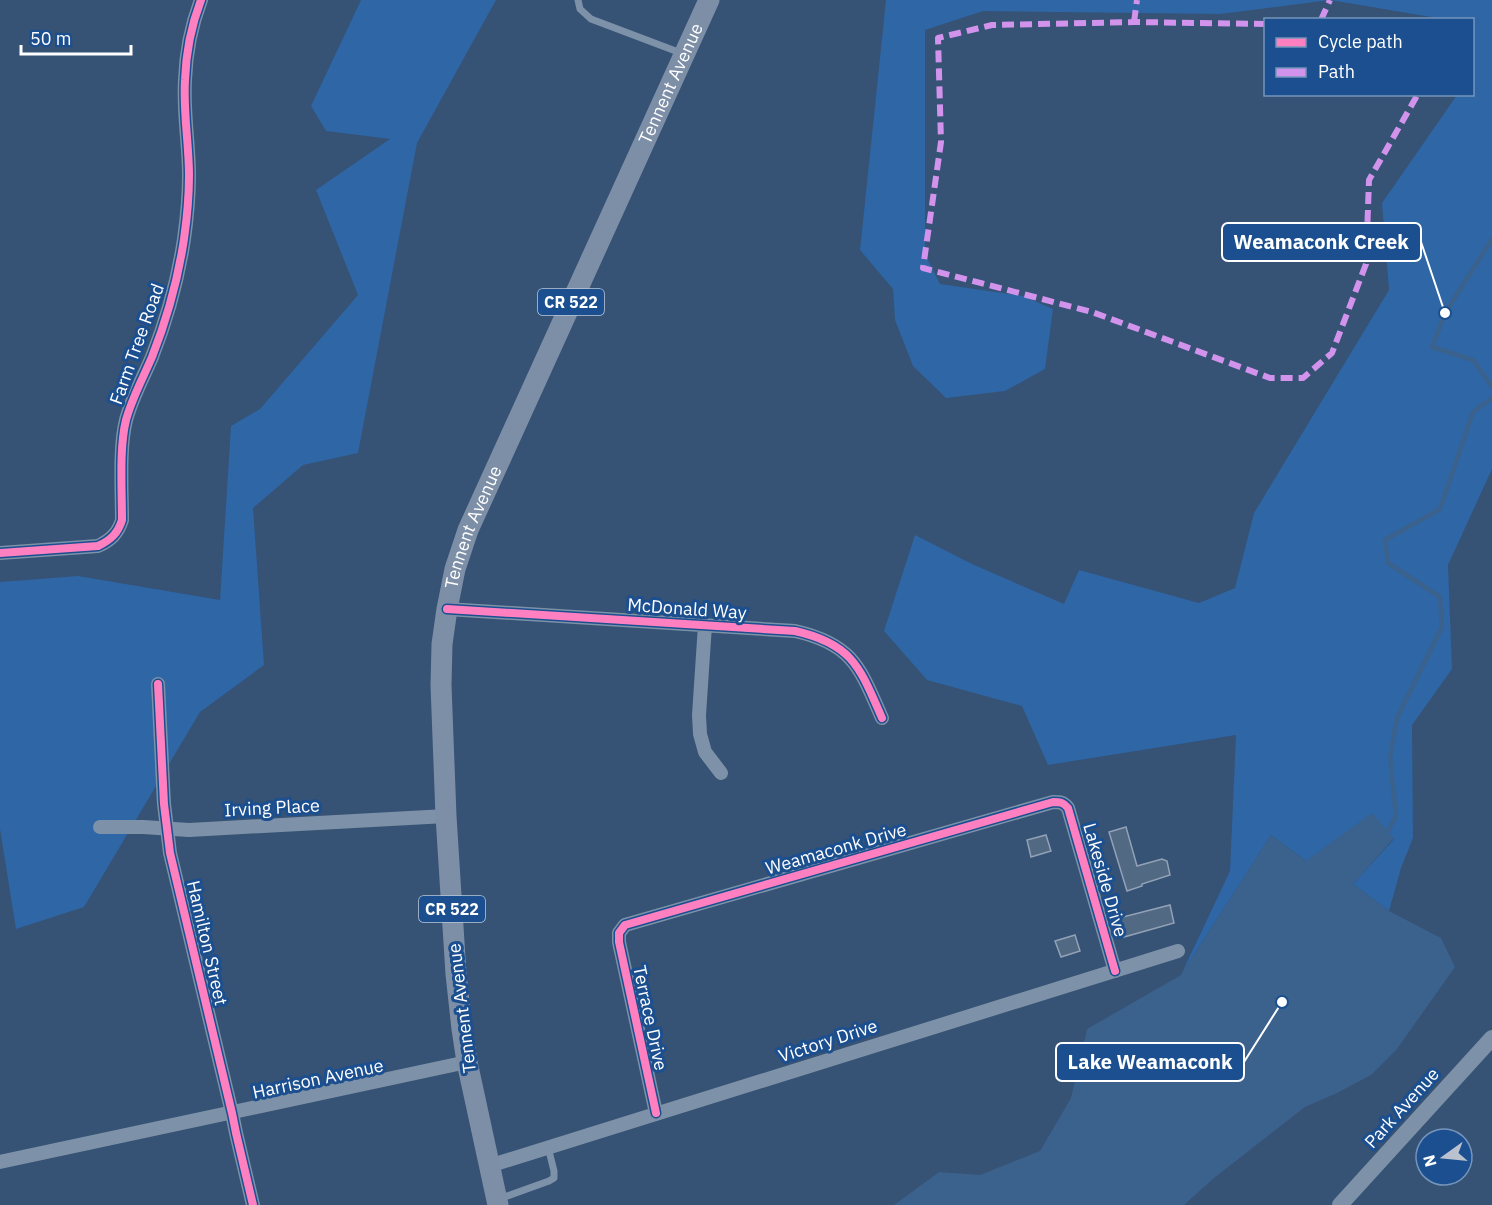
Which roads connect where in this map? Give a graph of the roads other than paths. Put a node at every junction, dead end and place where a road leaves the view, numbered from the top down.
1 (201, 0) edge
2 (578, 0) edge
3 (709, 0) edge
4 (684, 54) junction
5 (0, 553) edge
6 (447, 609) junction
7 (705, 625) junction
8 (158, 684) dead end
9 (882, 718) dead end
10 (721, 773) dead end
11 (1060, 802) joint
12 (446, 816) junction
13 (100, 827) dead end
14 (167, 828) junction
15 (621, 928) joint
16 (1178, 951) dead end
17 (1116, 971) junction
18 (1492, 1038) edge
19 (467, 1062) junction
20 (232, 1113) junction
21 (656, 1113) junction
22 (548, 1147) junction
23 (0, 1162) edge
24 (489, 1166) junction
25 (497, 1202) edge
26 (253, 1205) edge
27 (1340, 1205) edge

1 - 5 street, Farm Tree Road
2 - 4 lane
3 - 4 main road, Tennent Avenue / CR 522
4 - 6 main road, Tennent Avenue / CR 522
6 - 7 street, McDonald Way
6 - 12 main road, Tennent Avenue / CR 522
7 - 9 street, McDonald Way
7 - 10 street
8 - 14 street, Hamilton Street
11 - 15 street, Weamaconk Drive
11 - 17 street, Lakeside Drive
12 - 14 street, Irving Place
12 - 19 main road, Tennent Avenue / CR 522
13 - 14 street, Irving Place
14 - 20 street, Hamilton Street
15 - 21 street, Terrace Drive
16 - 17 street, Victory Drive
17 - 21 street, Victory Drive
18 - 27 street, Park Avenue
19 - 20 street, Harrison Avenue
19 - 24 main road, Tennent Avenue / CR 522
20 - 23 street, Harrison Avenue
20 - 26 street, Hamilton Street
21 - 22 street, Victory Drive
22 - 24 street, Victory Drive
22 - 25 lane
24 - 25 main road, Tennent Avenue / CR 522

